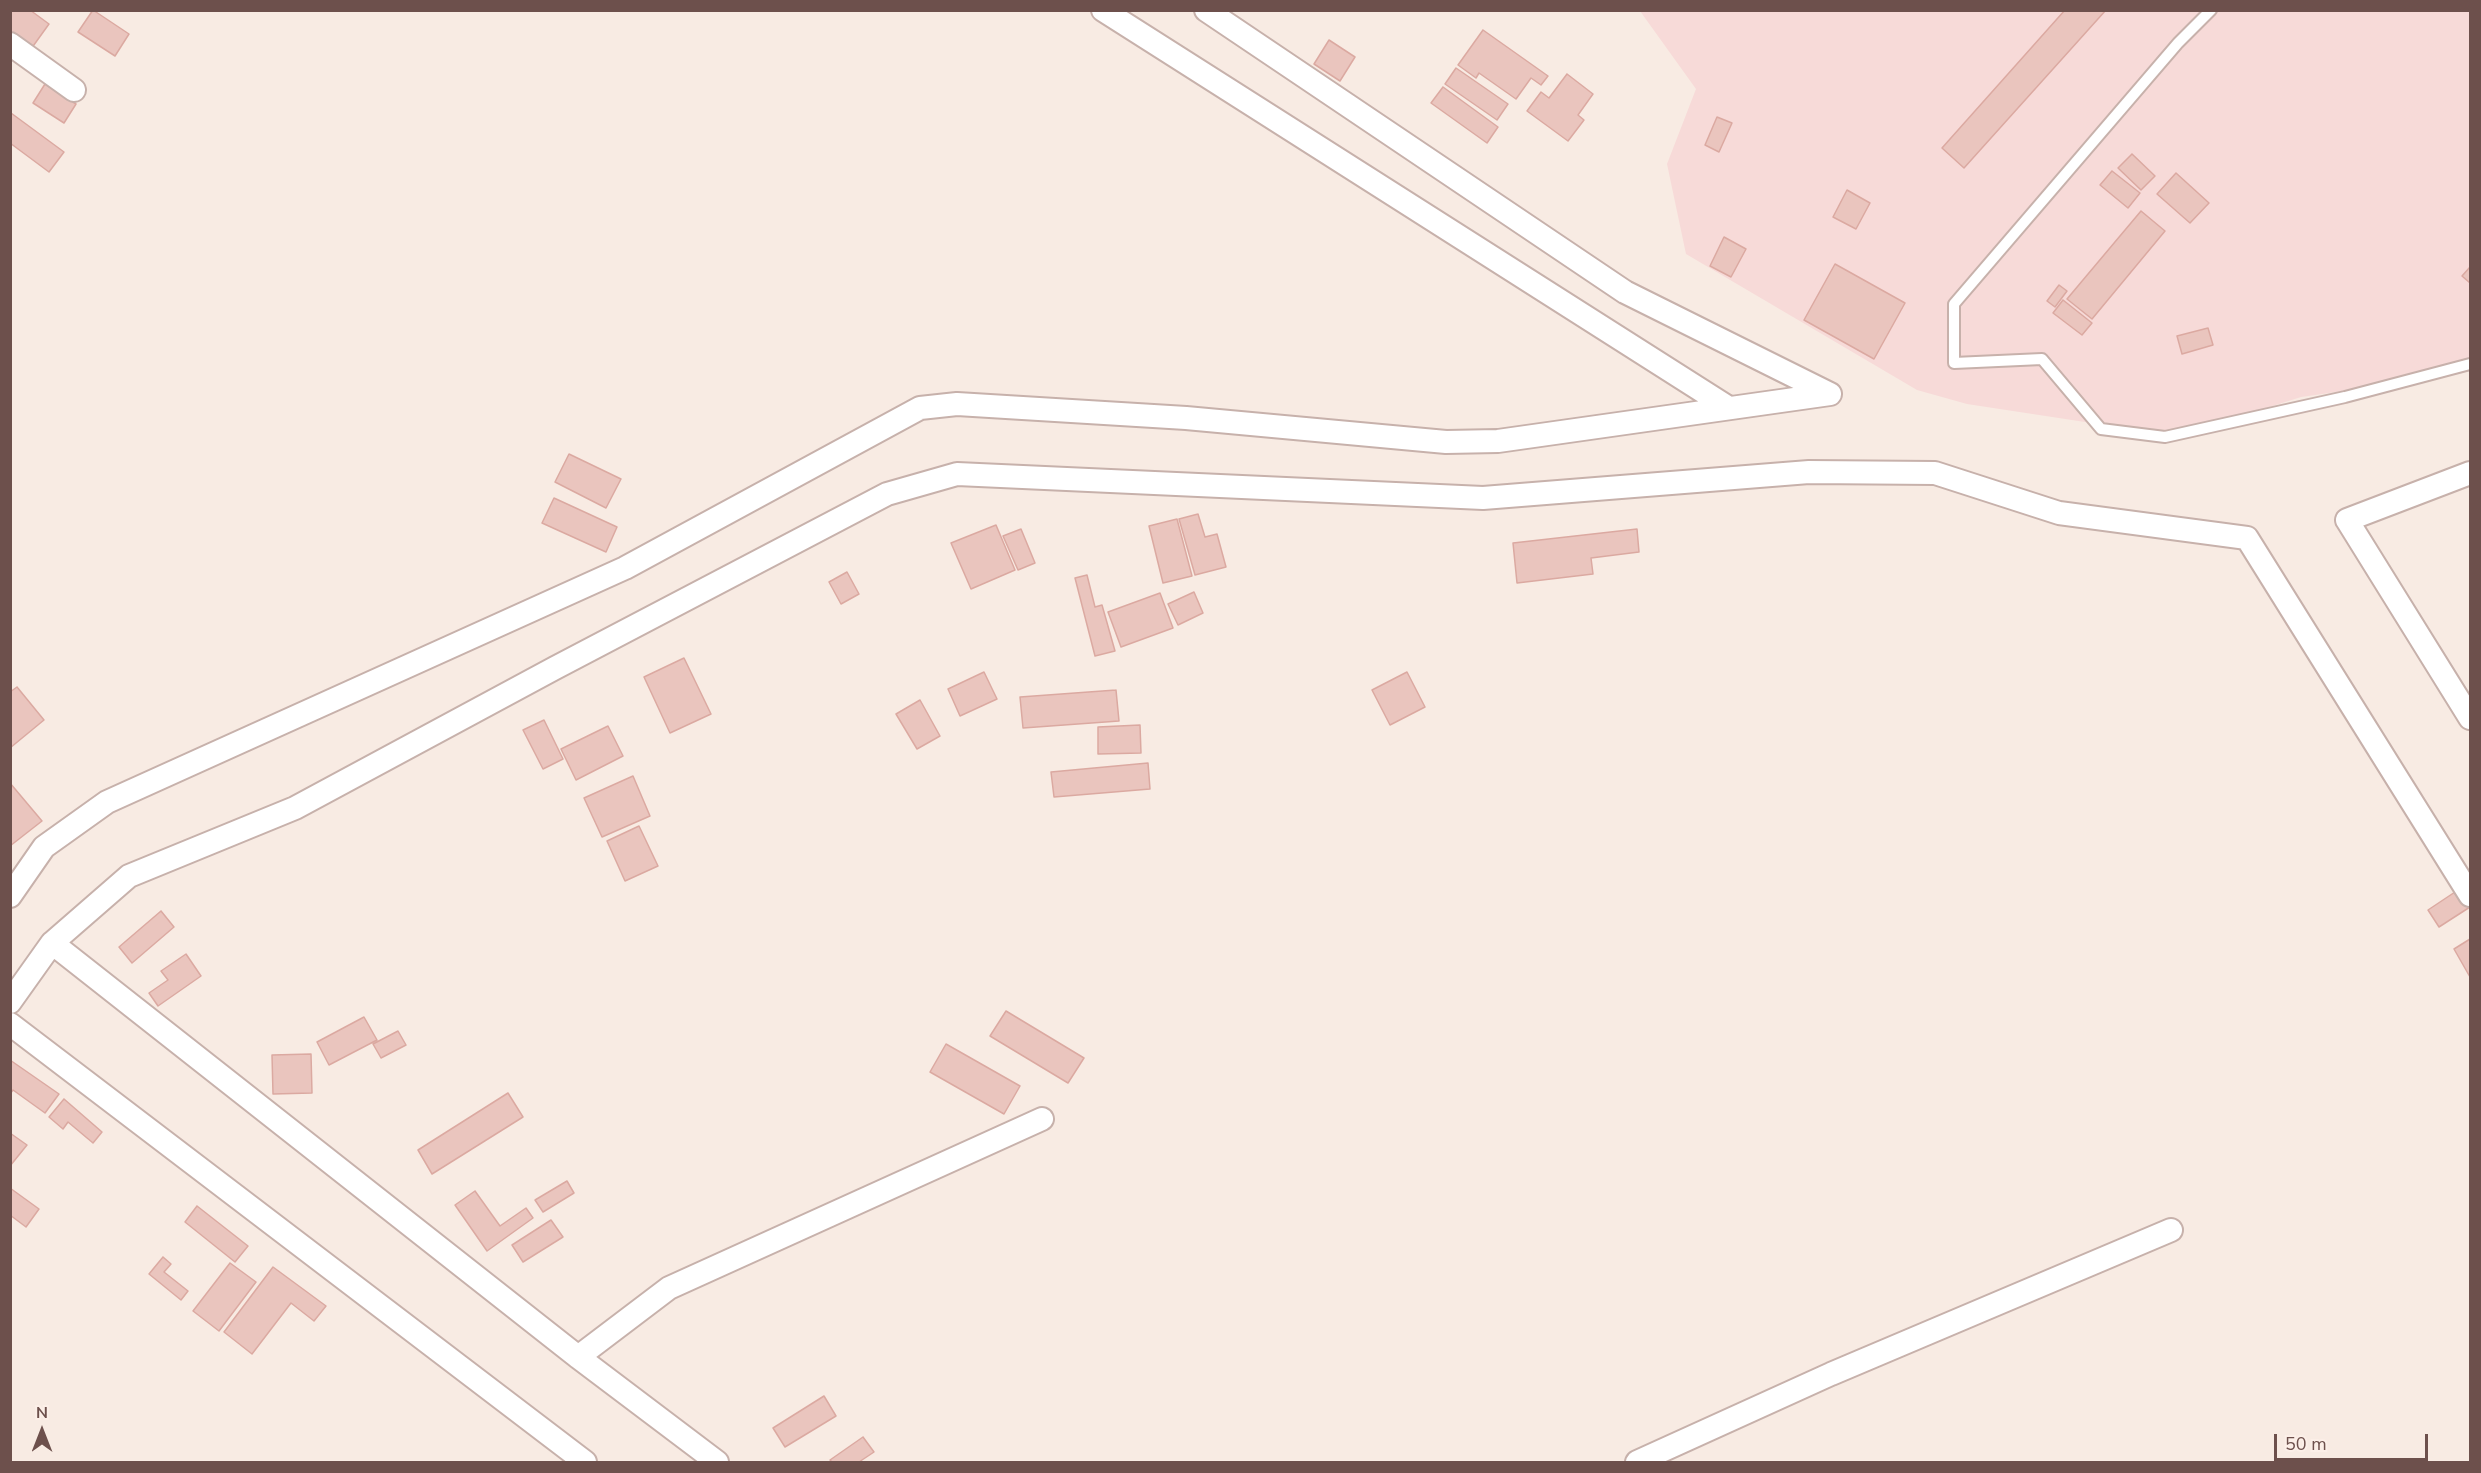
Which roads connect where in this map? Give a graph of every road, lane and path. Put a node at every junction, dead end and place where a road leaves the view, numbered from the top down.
1 (1103, 10) edge
2 (1206, 10) edge
3 (2211, 10) edge
4 (10, 45) edge
5 (74, 90) dead end
6 (2470, 364) edge
7 (1729, 408) junction
8 (2470, 473) edge
9 (2470, 718) edge
10 (2470, 895) edge
11 (10, 896) edge
12 (52, 943) junction
13 (10, 1002) edge
14 (10, 1024) edge
15 (1042, 1119) dead end
16 (2171, 1230) dead end
17 (578, 1357) junction
18 (585, 1462) edge
19 (717, 1462) edge
20 (1636, 1462) edge

1 - 7 street
2 - 7 street
3 - 6 lane
4 - 5 street
7 - 11 street
8 - 9 street
10 - 12 street
12 - 13 street
12 - 17 street
14 - 18 street
15 - 17 street
16 - 20 street
17 - 19 street

